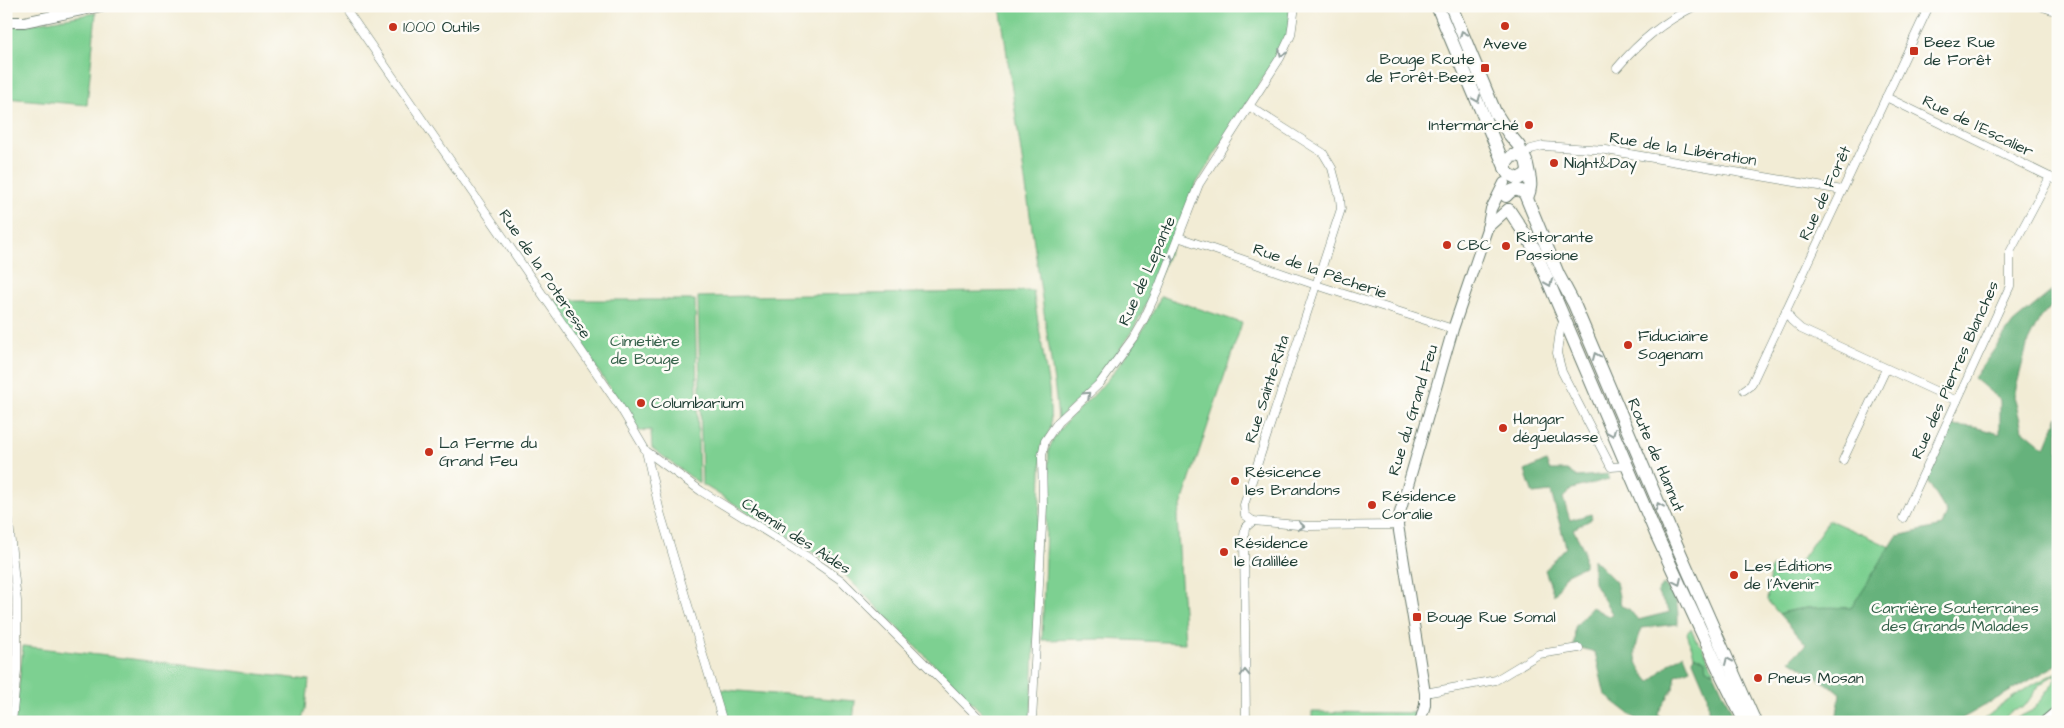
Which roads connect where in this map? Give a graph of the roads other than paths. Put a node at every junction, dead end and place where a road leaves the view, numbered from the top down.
1 (101, 6) edge
2 (344, 6) edge
3 (1295, 6) edge
4 (1437, 6) edge
5 (1451, 6) edge
6 (1695, 6) edge
7 (1929, 6) edge
8 (2040, 6) edge
9 (2058, 12) edge
10 (6, 22) edge
11 (1617, 68) dead end
12 (1886, 97) junction
13 (1249, 106) junction
14 (1522, 157) junction
15 (1528, 171) junction
16 (1505, 174) junction
17 (2050, 177) junction
18 (2058, 181) edge
19 (1842, 190) junction
20 (1527, 199) junction
21 (1504, 203) junction
22 (1487, 229) junction
23 (1178, 237) junction
24 (1316, 285) junction
25 (1786, 310) junction
26 (1564, 320) junction
27 (1453, 329) junction
28 (1886, 369) junction
29 (1744, 390) dead end
30 (1957, 401) junction
31 (646, 450) junction
32 (1843, 460) dead end
33 (1626, 466) junction
34 (6, 494) edge
35 (1903, 518) dead end
36 (1253, 521) junction
37 (1398, 525) junction
38 (1579, 648) dead end
39 (1722, 676) junction
40 (1425, 693) junction
41 (2058, 711) edge
42 (12, 722) edge
43 (723, 722) edge
44 (984, 722) edge
45 (1032, 722) edge
46 (1246, 722) edge
47 (1420, 722) edge
48 (1740, 722) edge
49 (1745, 722) edge
50 (1755, 722) edge
51 (2045, 722) edge

1 - 10 street
2 - 31 street, Rue de la Poteresse
3 -> 13 street, Rue de Lepante
4 -> 16 main road, Route de Hannut
14 -> 5 main road, Route de Hannut
6 - 11 street
7 - 12 street, Rue de Forêt
8 - 9 street
12 - 17 street, Rue de l'Escalier
12 - 19 street, Rue de Forêt
13 - 23 street, Rue de Lepante
13 - 24 street, Rue Sainte-Rita
14 - 15 main road, Route de Hannut
14 - 16 main road
14 - 19 street, Rue de la Libération
15 - 16 main road
15 - 20 main road, Route de Hannut
16 - 21 main road, Route de Hannut
17 - 18 street, Rue de l'Escalier
17 - 30 street, Rue des Pierres Blanches
19 - 25 street, Rue de Forêt
20 - 21 main road
20 - 21 main road
50 -> 20 main road, Route de Hannut
21 - 22 street, Rue du Grand Feu
21 - 22 street, Rue du Grand Feu
21 -> 26 main road, Route de Hannut
22 - 27 street, Rue du Grand Feu
23 - 24 street, Rue de la Pêcherie
45 -> 23 street, Rue de Lepante
24 - 27 street, Rue de la Pêcherie
24 - 36 street, Rue Sainte-Rita
25 - 28 street
25 - 29 street, Rue de Forêt
26 -> 33 main road, Route de Hannut
26 - 33 street, Route de Hannut
27 - 37 street, Rue du Grand Feu
28 - 30 street
28 - 32 street
30 - 35 street, Rue des Pierres Blanches
31 - 43 street, Rue de la Poteresse
31 - 44 street, Chemin des Aides
33 -> 39 main road, Route de Hannut
34 - 42 street
36 -> 37 street
46 -> 36 street
37 - 40 street, Rue du Grand Feu
38 - 40 street
39 - 48 main road
39 - 49 main road, Route de Hannut
40 - 47 street, Rue du Grand Feu
41 - 51 main road

